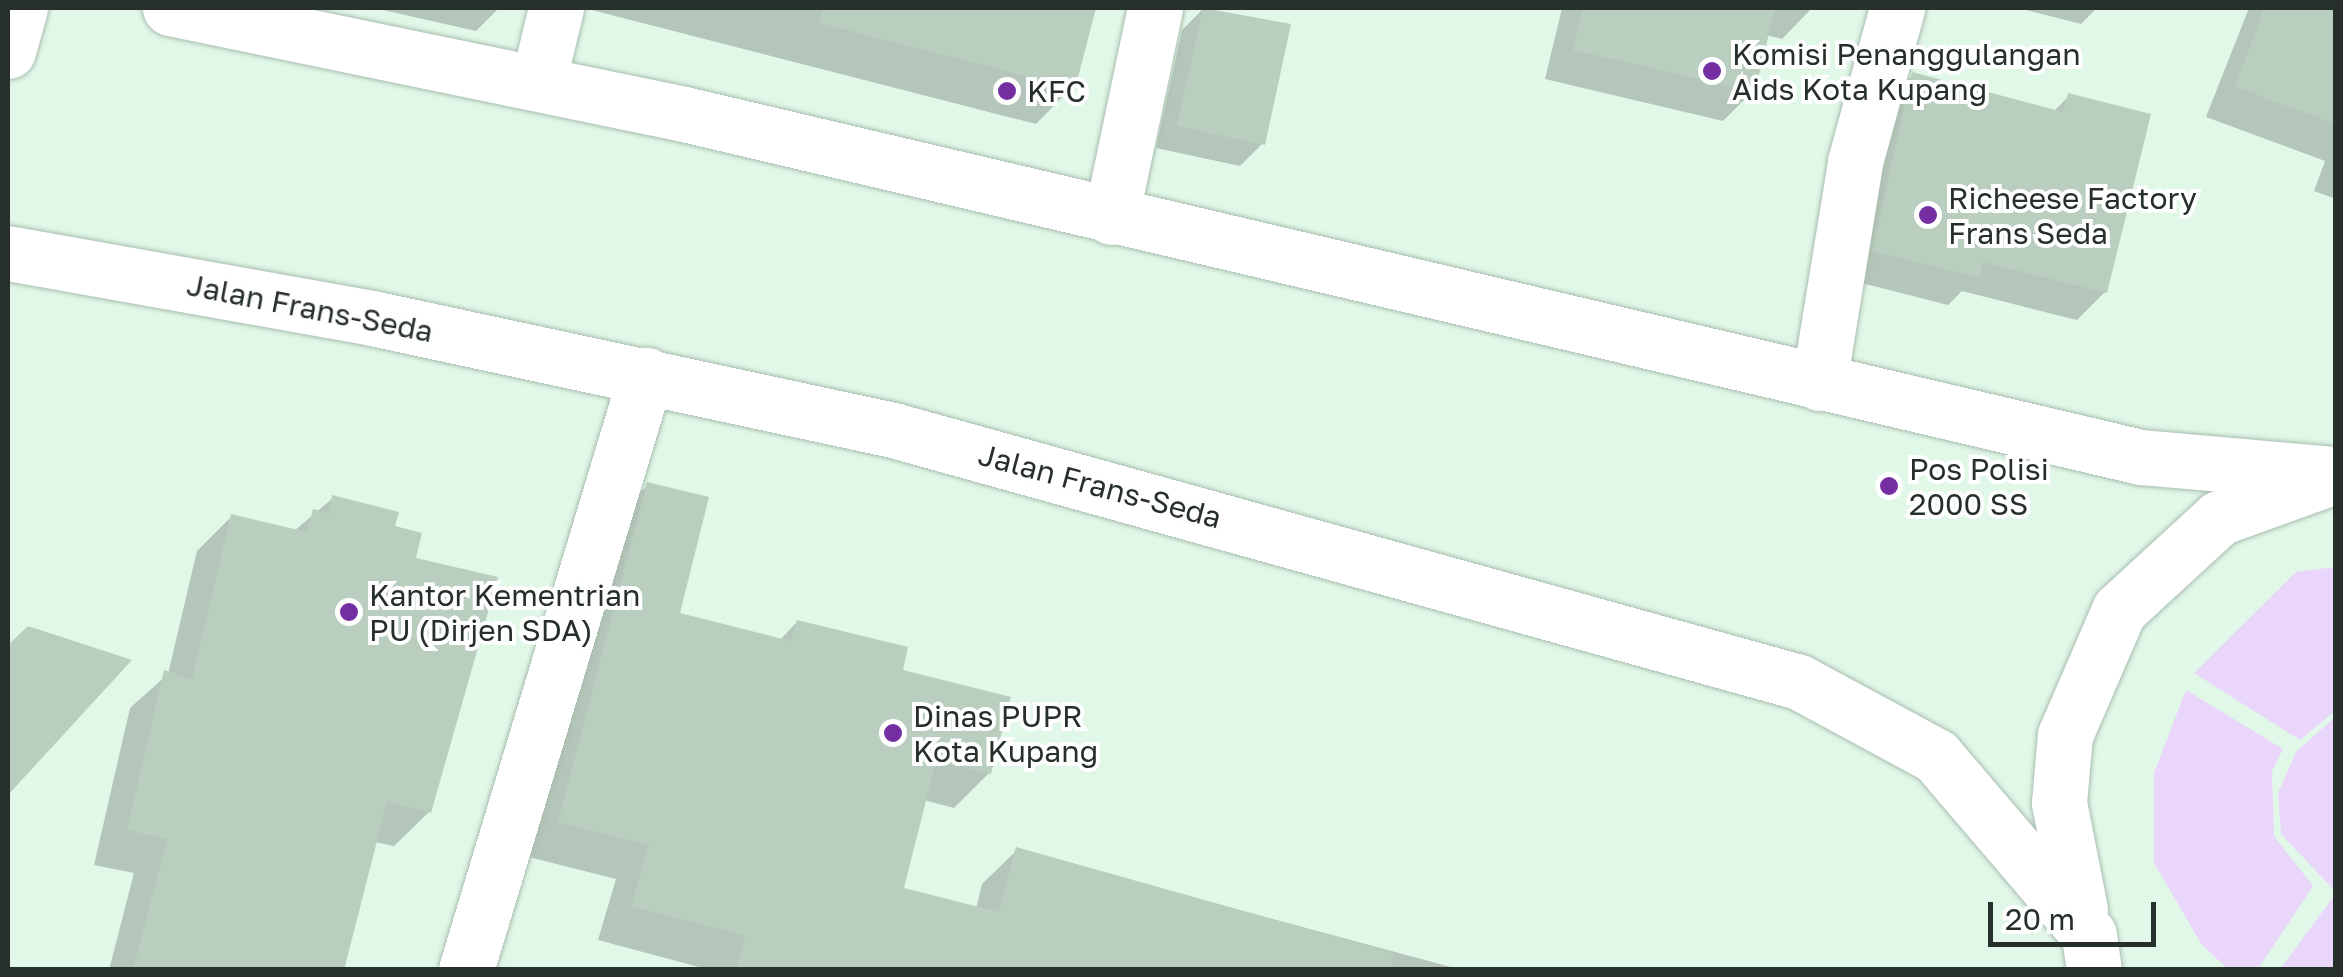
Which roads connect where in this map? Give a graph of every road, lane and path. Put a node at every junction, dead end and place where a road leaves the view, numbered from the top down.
1 (20, 8) edge
2 (170, 8) edge
3 (556, 8) edge
4 (1155, 8) edge
5 (1897, 8) edge
6 (8, 52) edge
7 (538, 82) junction
8 (1111, 217) junction
9 (8, 253) edge
10 (646, 375) junction
11 (1819, 383) junction
12 (2336, 476) edge
13 (2098, 958) edge
14 (466, 970) edge

1 - 6 main road
2 - 7 main road
3 - 7 main road
4 - 8 main road
5 - 11 main road
7 - 8 main road
8 - 11 main road
9 - 10 main road, Jalan Frans-Seda
10 - 13 main road, Jalan Frans-Seda
10 - 14 main road
11 - 12 main road
12 - 13 main road

